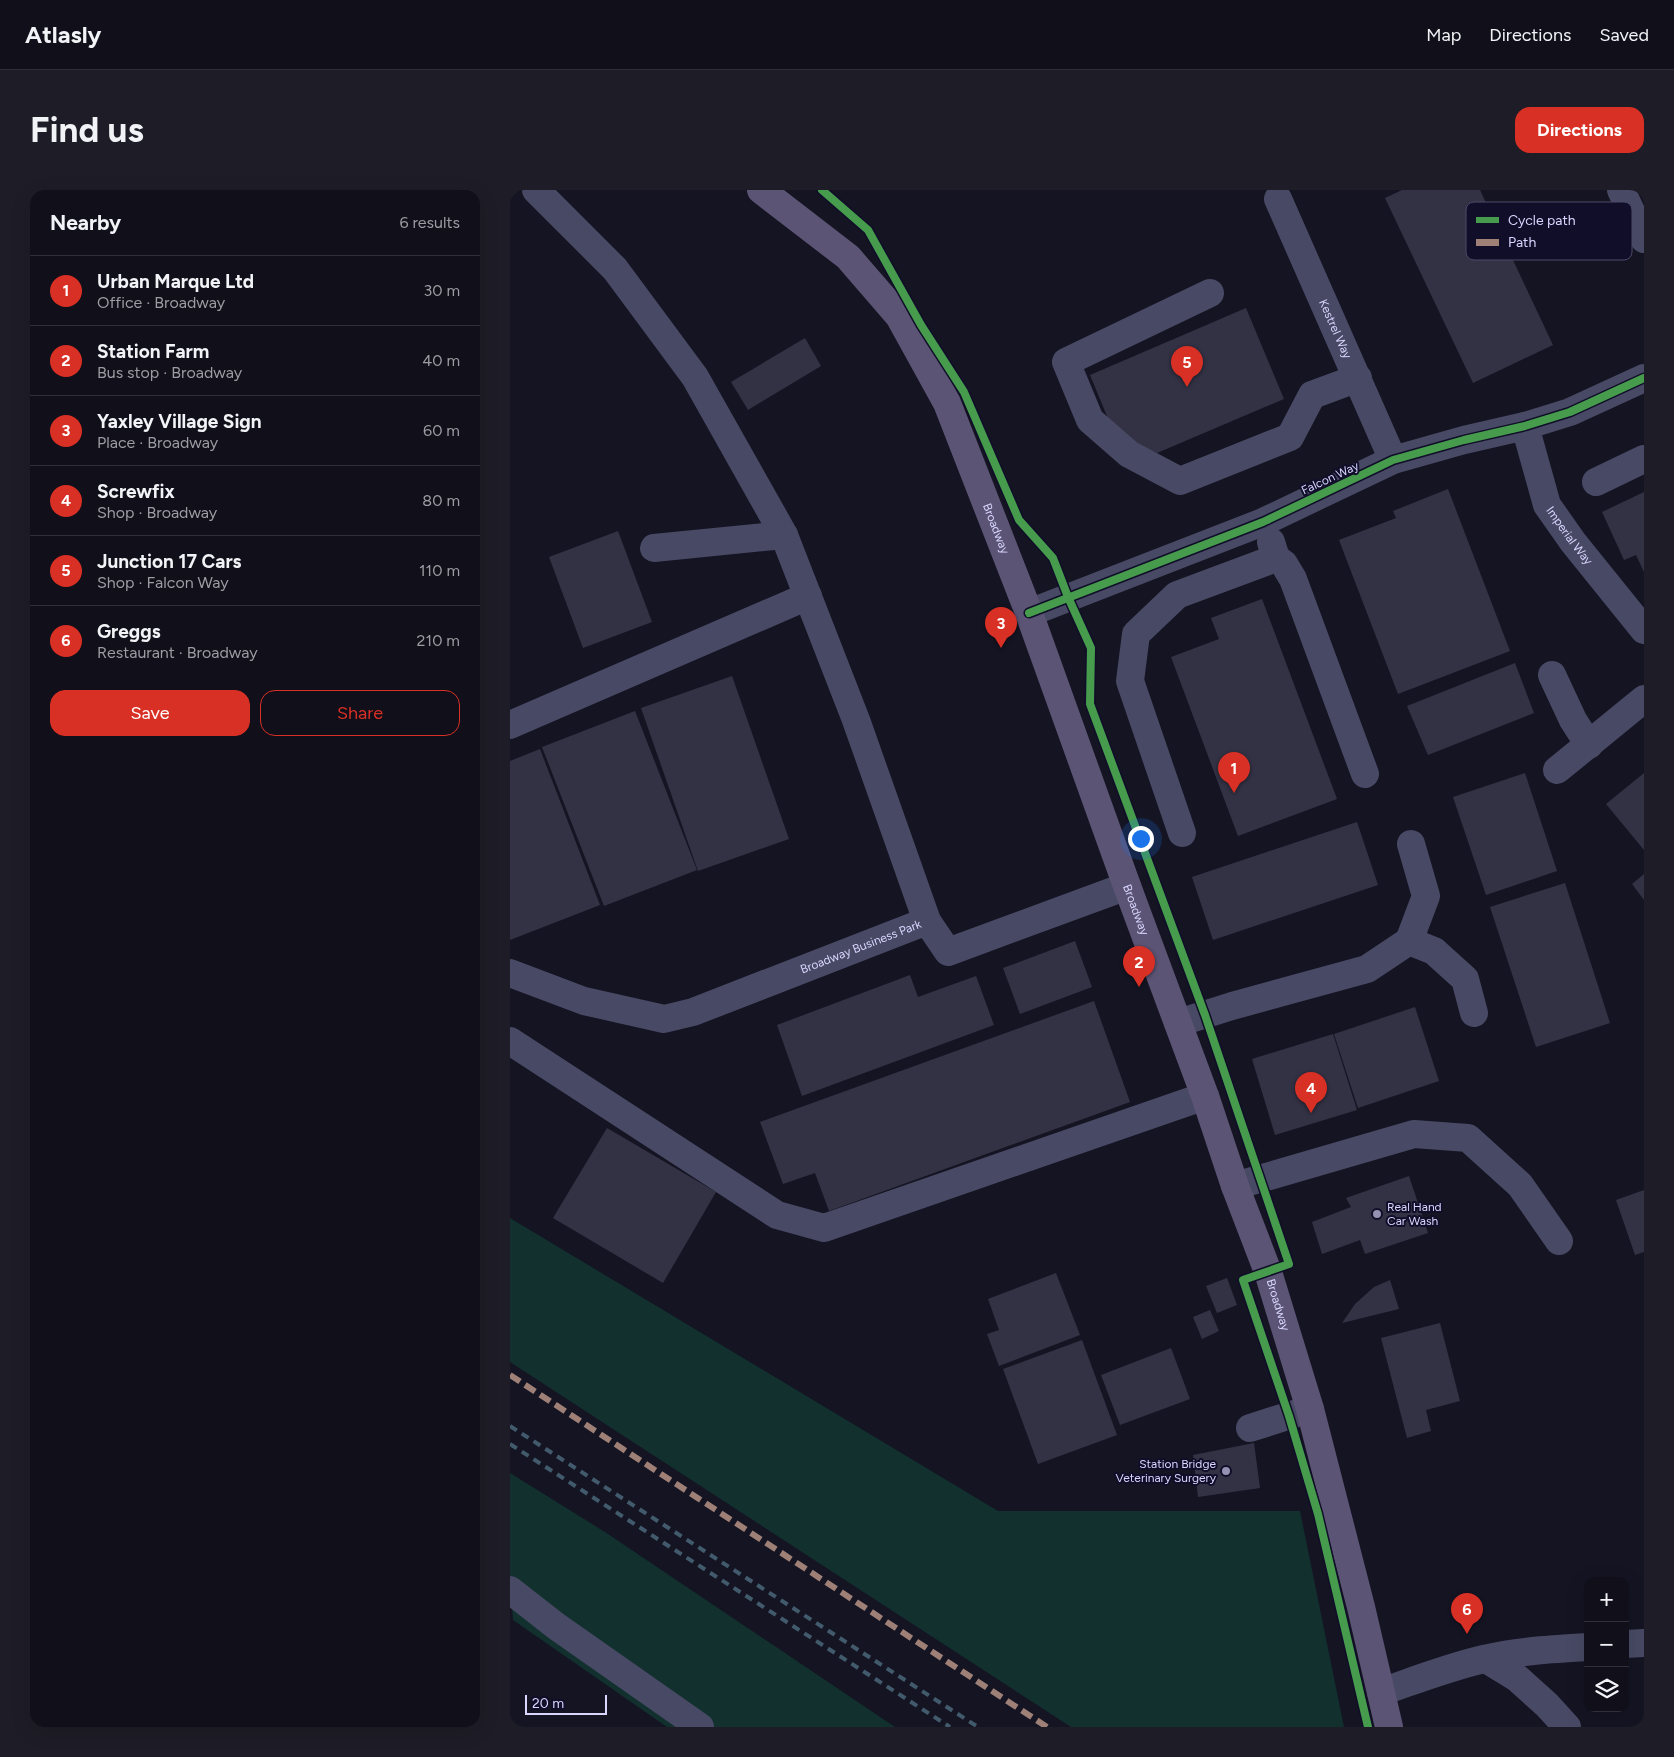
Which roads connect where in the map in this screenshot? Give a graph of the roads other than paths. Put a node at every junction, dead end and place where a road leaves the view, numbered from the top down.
1 (536, 190) edge
2 (761, 190) edge
3 (1621, 190) edge
4 (1278, 199) dead end
5 (1627, 202) edge
6 (1632, 213) edge
7 (1644, 239) edge
8 (1210, 293) dead end
9 (1358, 378) junction
10 (1644, 378) edge
11 (1526, 426) junction
12 (1644, 459) edge
13 (1393, 460) junction
14 (1596, 482) dead end
15 (1263, 522) junction
16 (784, 535) junction
17 (654, 548) dead end
18 (1276, 558) junction
19 (808, 596) junction
20 (1029, 612) junction
21 (1644, 630) edge
22 (1552, 675) dead end
23 (1644, 699) edge
24 (510, 725) edge
25 (1589, 745) junction
26 (1557, 770) dead end
27 (1365, 774) dead end
28 (1182, 833) dead end
29 (1410, 844) dead end
30 (1127, 886) junction
31 (927, 921) junction
32 (1409, 941) junction
33 (510, 973) edge
34 (1474, 1013) dead end
35 (1178, 1023) junction
36 (510, 1041) edge
37 (1205, 1096) junction
38 (1235, 1186) junction
39 (1559, 1241) dead end
40 (1310, 1409) junction
41 (1250, 1428) dead end
42 (510, 1590) edge
43 (1644, 1643) edge
44 (1629, 1644) edge
45 (1584, 1647) edge
46 (1486, 1659) junction
47 (1382, 1692) junction
48 (700, 1727) edge
49 (1389, 1727) edge
50 (1567, 1727) edge

1 - 16 street
2 - 20 main road, Broadway
3 - 5 street
4 - 9 street, Kestrel Way
6 - 7 street
8 - 9 street
9 - 13 street, Kestrel Way
10 - 11 street, Falcon Way
11 - 13 street, Falcon Way
11 - 21 street, Imperial Way
12 - 14 street
13 - 15 street, Falcon Way
15 - 18 street
15 - 20 street, Falcon Way
16 - 17 street
16 - 19 street
18 - 27 street
18 - 28 street
19 - 24 street
19 - 31 street
20 - 30 main road, Broadway
22 - 25 street
23 - 25 street
25 - 26 street
29 - 32 street
30 - 31 street, Broadway Business Park
30 - 35 main road, Broadway
31 - 33 street, Broadway Business Park
32 - 34 street
32 - 35 street
35 - 37 main road, Broadway
36 - 37 street
37 - 38 main road, Broadway
38 - 39 street
38 - 40 main road, Broadway
40 - 41 street
40 - 47 main road, Broadway
42 - 48 street
43 - 44 street
45 - 46 street
46 - 47 street
46 - 50 street
47 - 49 main road, Broadway

